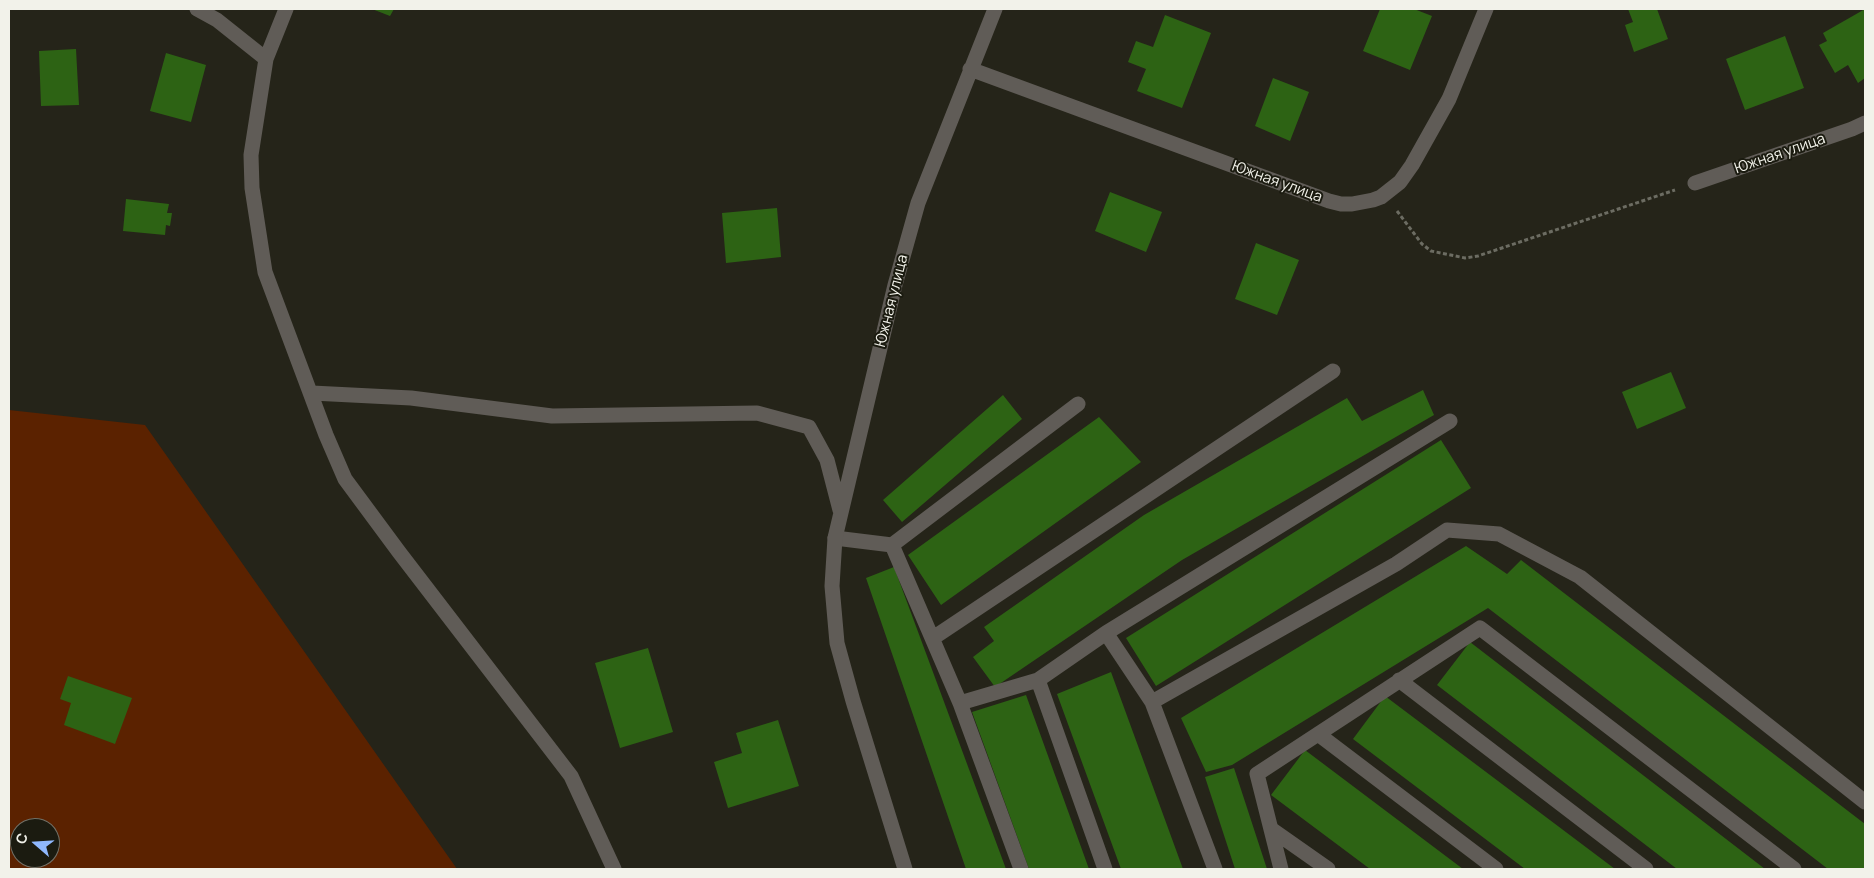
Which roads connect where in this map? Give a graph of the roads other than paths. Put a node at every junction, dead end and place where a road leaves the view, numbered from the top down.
1 (197, 9) edge
2 (286, 9) edge
3 (995, 9) edge
4 (1486, 9) edge
5 (266, 59) junction
6 (970, 69) junction
7 (1865, 123) edge
8 (1695, 184) road end
9 (1334, 371) dead end
10 (312, 394) junction
11 (1078, 404) dead end
12 (1450, 421) dead end
13 (841, 511) junction
14 (835, 538) junction
15 (892, 545) junction
16 (1106, 633) junction
17 (933, 638) junction
18 (1038, 680) junction
19 (1399, 680) junction
20 (1152, 702) junction
21 (960, 703) junction
22 (1318, 734) junction
23 (1865, 802) edge
24 (1271, 828) junction
25 (614, 869) edge
26 (905, 869) edge
27 (1021, 869) edge
28 (1104, 869) edge
29 (1214, 869) edge
30 (1282, 869) edge
31 (1328, 869) edge
32 (1496, 869) edge
33 (1646, 869) edge
34 (1794, 869) edge

1 - 5 street
2 - 5 street
3 - 6 street, Южная улица
4 - 6 street, Южная улица
5 - 10 street
6 - 13 street, Южная улица
7 - 8 street, Южная улица
9 - 17 street
10 - 13 street
10 - 25 street
11 - 15 street
12 - 16 street
13 - 14 street, Южная улица
14 - 15 street
14 - 26 street, Южная улица
15 - 17 street
16 - 18 street
16 - 20 street
17 - 21 street
18 - 21 street
18 - 28 street
19 - 22 street
19 - 33 street
19 - 34 street
20 - 23 street
20 - 29 street
21 - 27 street
22 - 24 street
22 - 32 street
24 - 30 street
24 - 31 street

